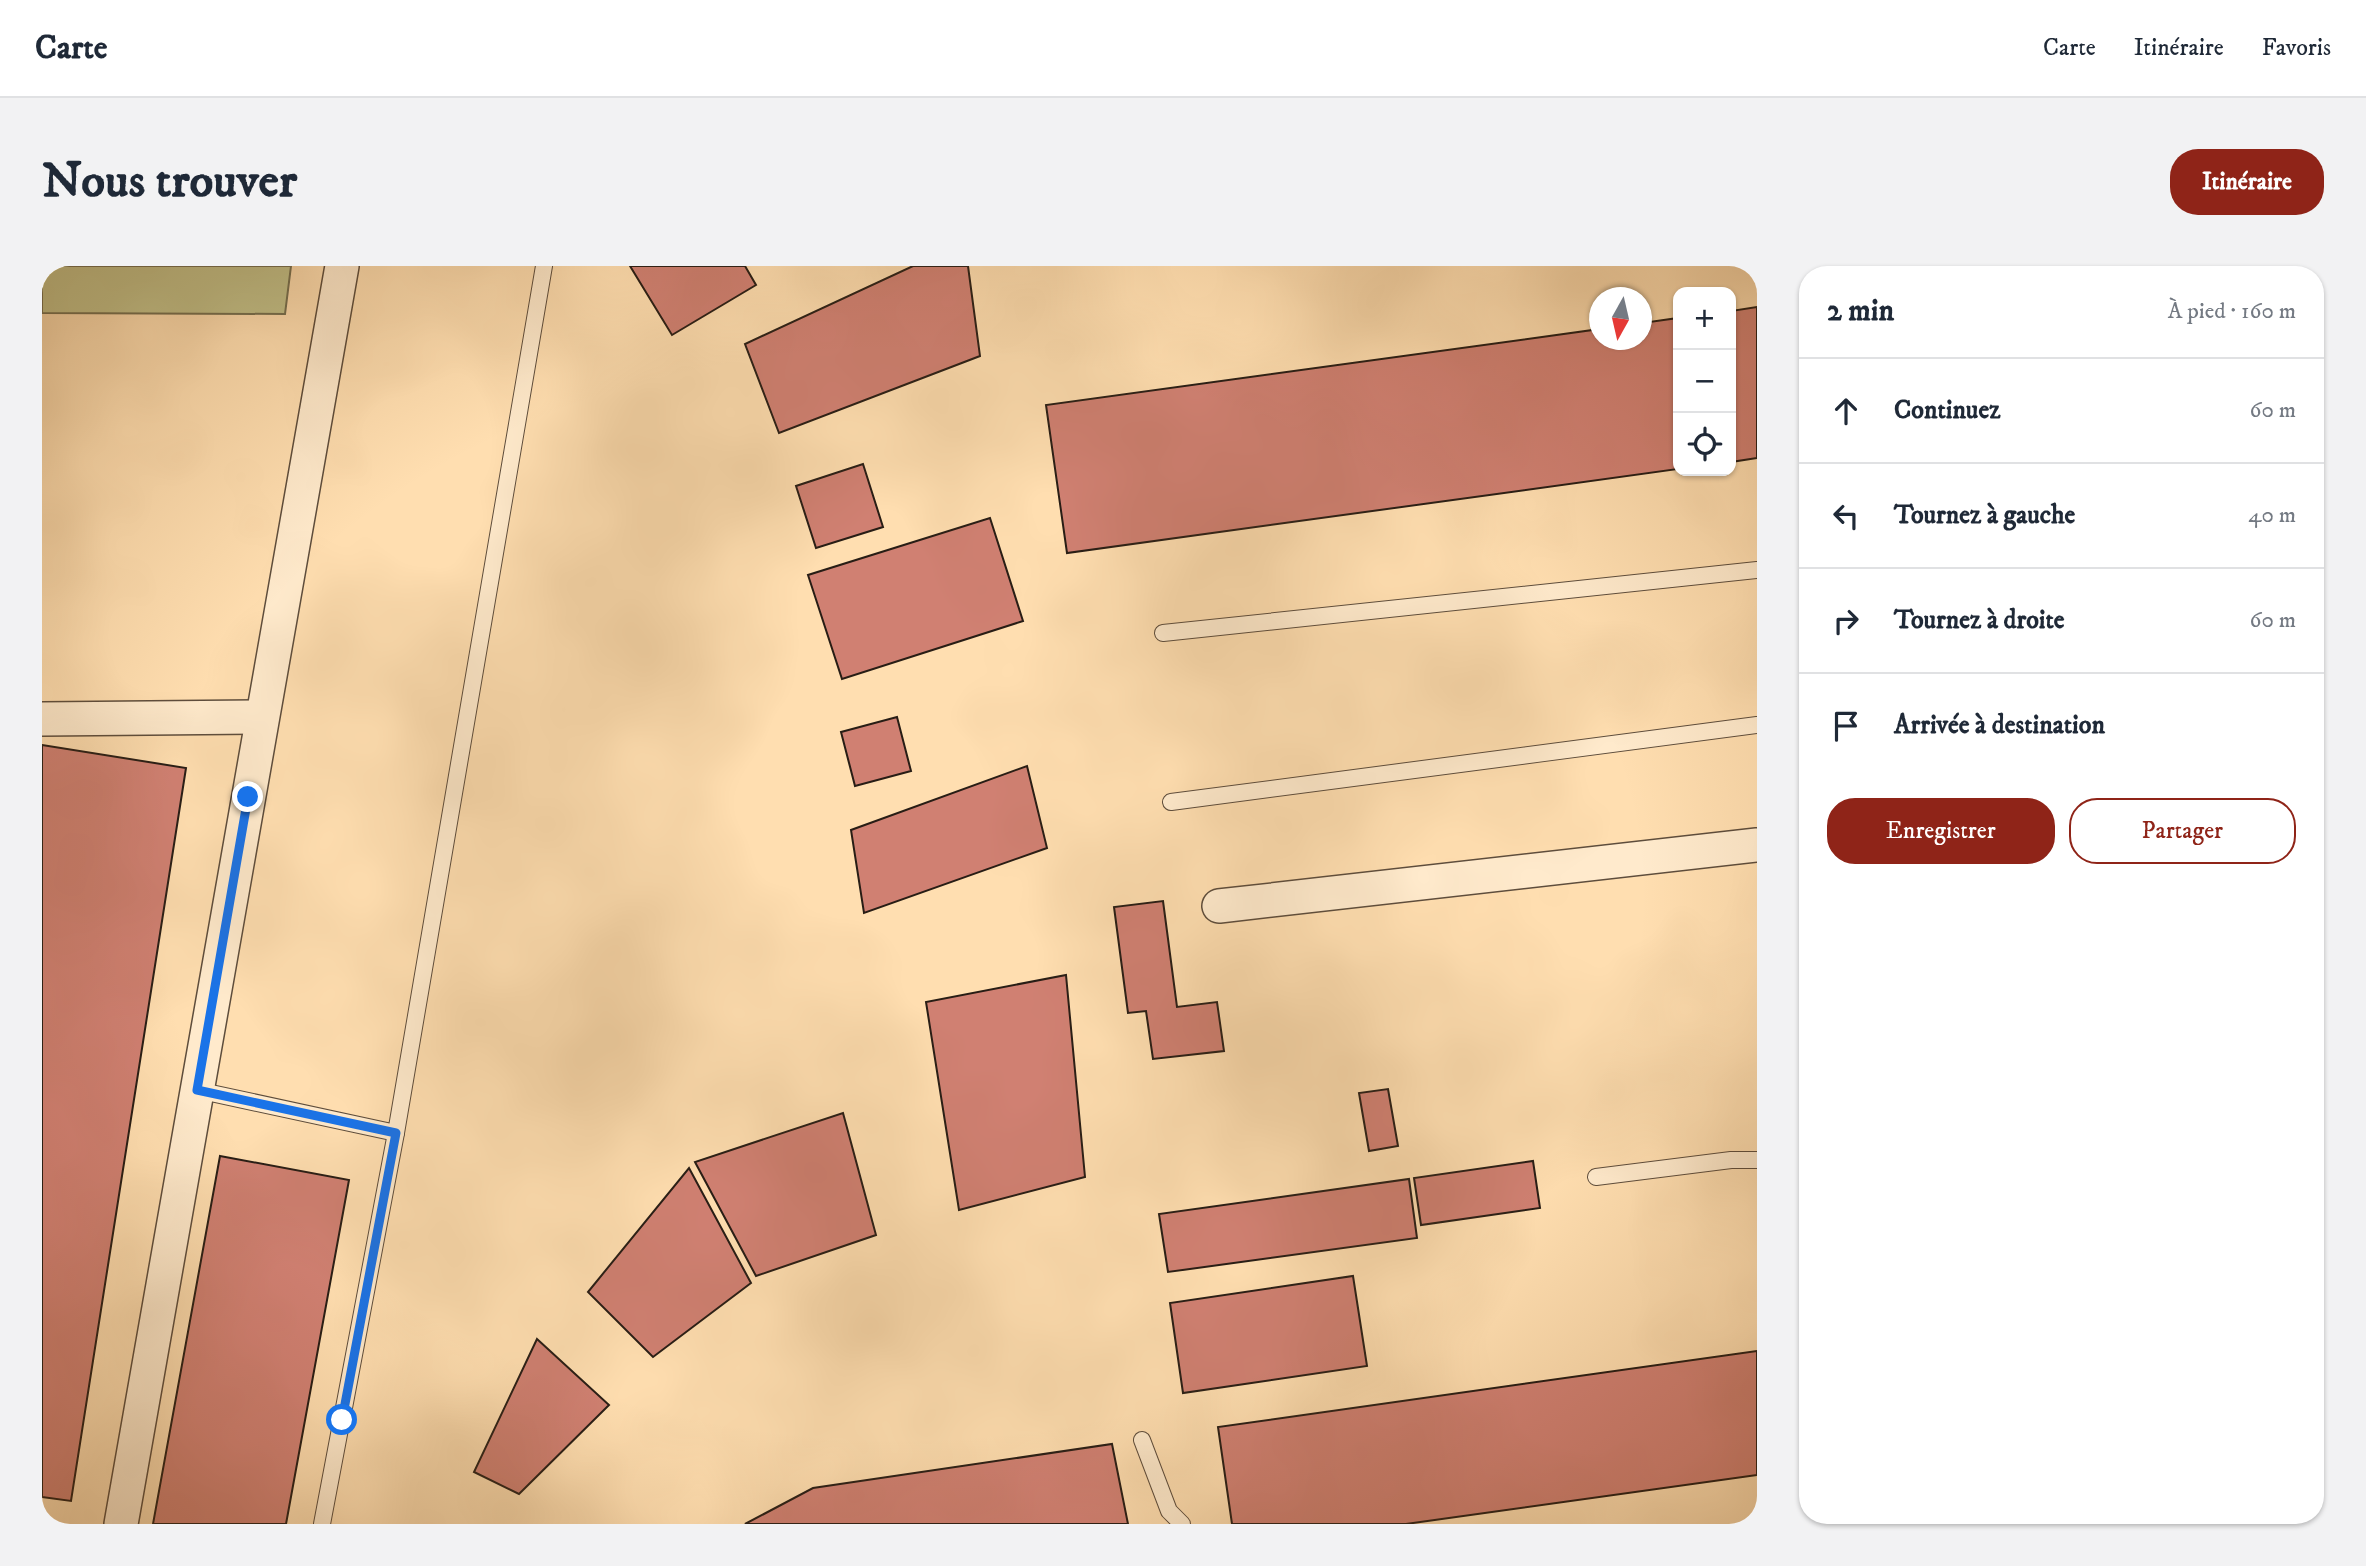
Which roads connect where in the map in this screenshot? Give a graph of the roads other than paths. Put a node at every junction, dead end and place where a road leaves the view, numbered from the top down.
1 (342, 266) edge
2 (544, 266) edge
3 (1757, 570) edge
4 (1163, 633) dead end
5 (262, 717) junction
6 (42, 719) edge
7 (1757, 725) edge
8 (1171, 802) dead end
9 (1757, 845) edge
10 (1219, 906) dead end
11 (197, 1090) junction
12 (396, 1133) junction
13 (1757, 1160) edge
14 (1596, 1177) dead end
15 (1142, 1440) dead end
16 (121, 1524) edge
17 (322, 1524) edge
18 (1182, 1524) edge

1 - 5 street
2 - 12 lane
3 - 4 lane
5 - 6 street
5 - 11 street
7 - 8 lane
9 - 10 street
11 - 12 lane
11 - 16 street
12 - 17 lane
13 - 14 lane
15 - 18 lane

